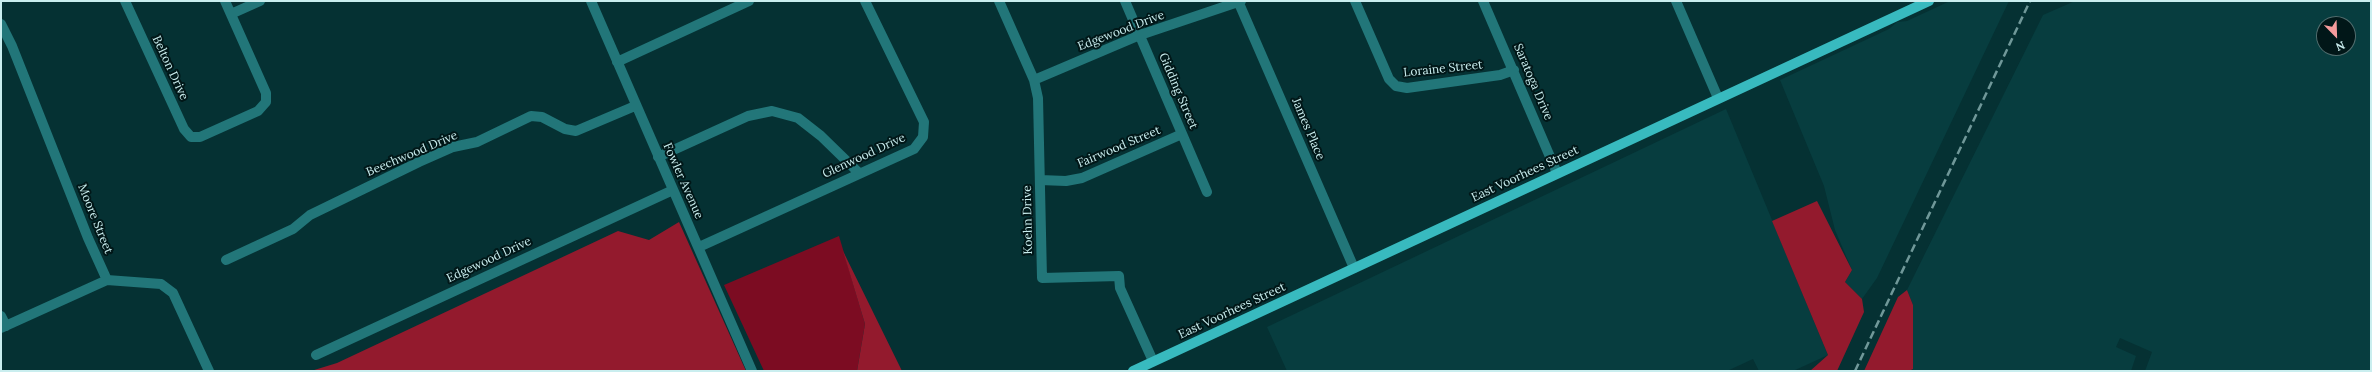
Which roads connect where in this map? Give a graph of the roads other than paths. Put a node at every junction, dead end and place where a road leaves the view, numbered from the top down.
1 (125, 1) edge
2 (225, 1) edge
3 (260, 1) edge
4 (591, 1) edge
5 (749, 1) edge
6 (865, 1) edge
7 (999, 1) edge
8 (1125, 1) edge
9 (1239, 1) edge
10 (1355, 1) edge
11 (1483, 1) edge
12 (1676, 1) edge
13 (1929, 1) edge
14 (231, 14) junction
15 (1, 24) edge
16 (1140, 35) junction
17 (617, 62) junction
18 (1514, 70) junction
19 (1034, 80) junction
20 (1718, 98) junction
21 (635, 106) junction
22 (1182, 134) junction
23 (658, 157) junction
24 (859, 173) junction
25 (1558, 173) junction
26 (1040, 180) junction
27 (674, 190) junction
28 (1207, 192) dead end
29 (699, 247) junction
30 (226, 260) dead end
31 (1354, 268) junction
32 (107, 280) junction
33 (1, 316) edge
34 (3, 327) edge
35 (316, 355) dead end
36 (1153, 361) junction
37 (210, 371) edge
38 (752, 371) edge
39 (1133, 371) edge

1 - 14 street, Belton Drive
2 - 14 street
3 - 14 street
4 - 17 street, Fowler Avenue
5 - 17 street
6 - 24 street, Glenwood Drive
7 - 19 street, Koehn Drive
8 - 16 street, Gidding Street
9 - 16 street, Edgewood Drive
9 - 31 street, James Place
10 - 18 street, Loraine Street
11 - 18 street, Saratoga Drive
12 - 20 street
13 - 20 main road, East Voorhees Street
15 - 32 street, Moore Street
16 - 19 street, Edgewood Drive
16 - 22 street, Gidding Street
17 - 21 street, Fowler Avenue
18 - 25 street, Saratoga Drive
19 - 26 street, Koehn Drive
20 - 25 main road, East Voorhees Street
21 - 23 street, Fowler Avenue
21 - 30 street, Beechwood Drive
22 - 26 street, Fairwood Street
22 - 28 street, Gidding Street
23 - 24 street
23 - 27 street, Fowler Avenue
24 - 29 street, Glenwood Drive
25 - 31 main road, East Voorhees Street
26 - 36 street, Koehn Drive
27 - 29 street, Fowler Avenue
27 - 35 street, Edgewood Drive
29 - 38 street, Fowler Avenue
31 - 36 main road, East Voorhees Street
32 - 34 street
32 - 37 street
33 - 34 street
36 - 39 main road, East Voorhees Street

